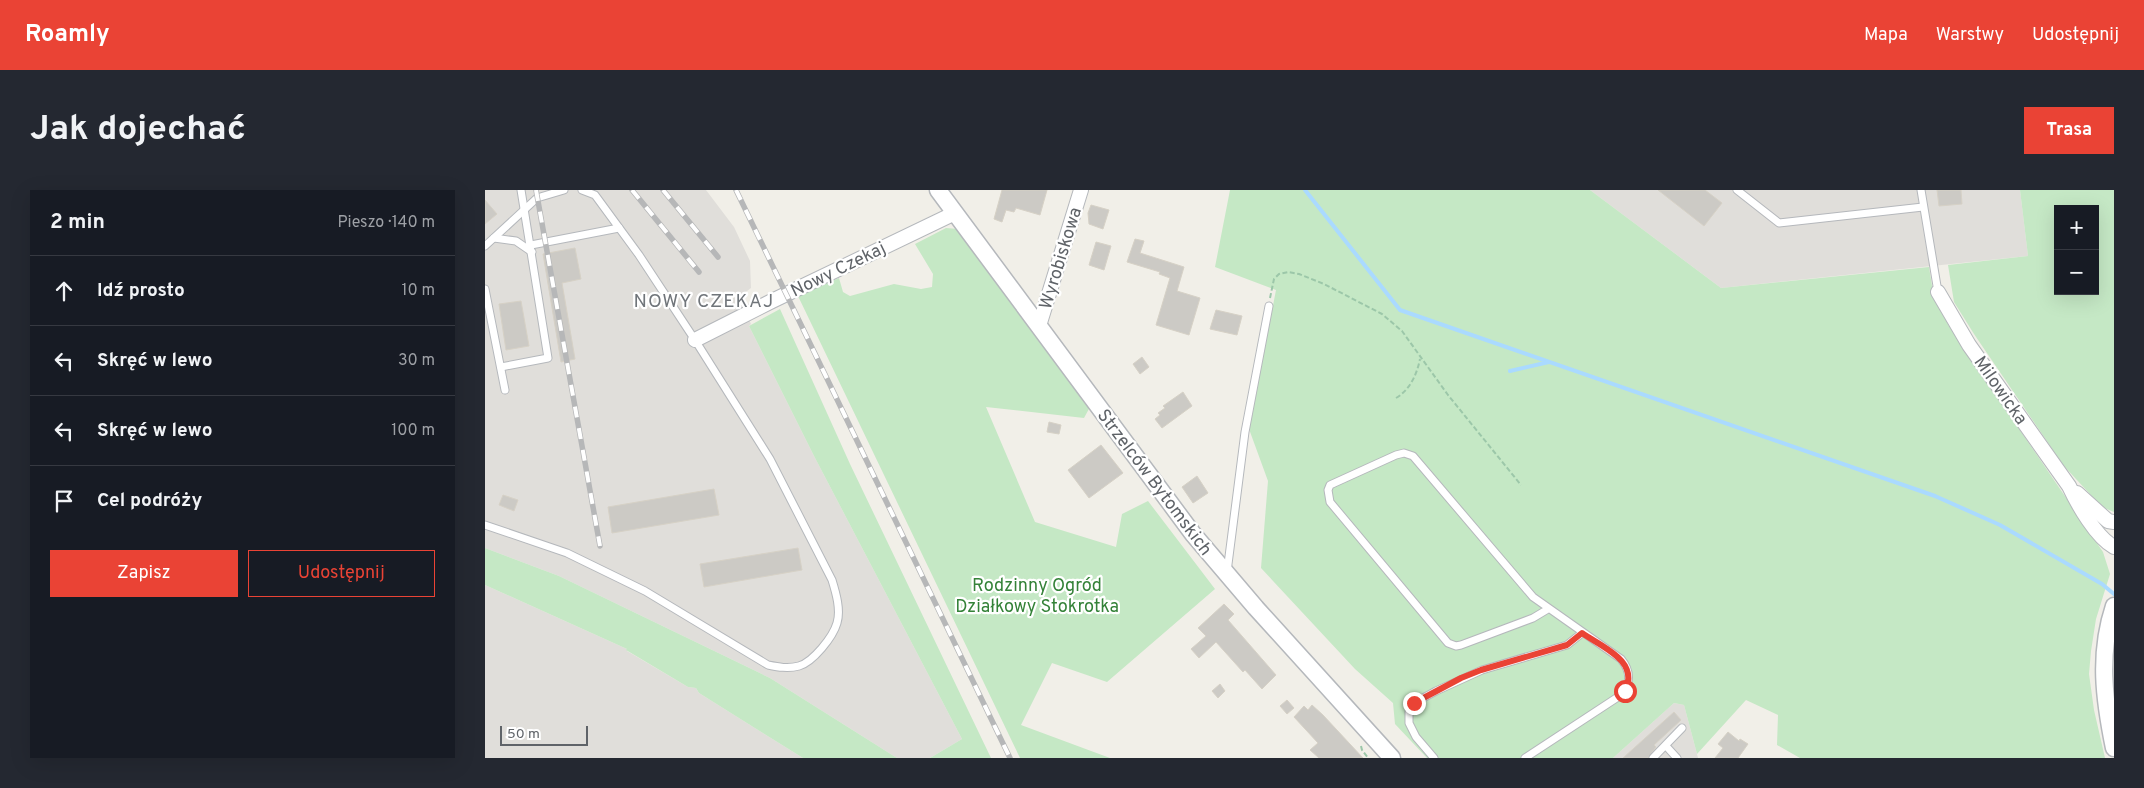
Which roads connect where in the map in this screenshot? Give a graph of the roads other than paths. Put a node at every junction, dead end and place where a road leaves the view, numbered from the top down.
1 (521, 190) edge
2 (564, 190) edge
3 (582, 190) edge
4 (938, 190) edge
5 (1081, 190) edge
6 (1737, 190) edge
7 (1921, 190) edge
8 (1923, 207) junction
9 (525, 210) junction
10 (955, 213) junction
11 (619, 228) junction
12 (494, 238) junction
13 (486, 245) edge
14 (531, 248) junction
15 (485, 252) edge
16 (485, 289) edge
17 (1938, 292) joint
18 (1269, 306) road end
19 (1039, 326) junction
20 (695, 340) junction
21 (501, 366) junction
22 (505, 390) dead end
23 (2069, 486) junction
24 (2112, 524) edge
25 (485, 525) edge
26 (2110, 544) edge
27 (2114, 556) edge
28 (1227, 575) junction
29 (2114, 607) edge
30 (1548, 608) junction
31 (1582, 633) junction
32 (1682, 728) dead end
33 (1666, 746) junction
34 (2114, 747) edge
35 (1392, 758) edge
36 (1434, 758) edge
37 (1525, 758) edge
38 (1653, 758) edge
39 (1677, 758) edge

1 - 9 lane
2 - 9 lane
3 - 11 lane
4 - 10 street, Strzelców Bytomskich
5 - 19 street, Wyrobiskowa
6 - 8 lane
7 - 8 lane
8 - 17 lane
9 - 12 lane
9 - 14 lane
10 - 19 street, Strzelców Bytomskich
10 - 20 street, Nowy Czekaj
11 - 14 lane
11 - 20 lane
12 - 13 lane
12 - 14 lane
13 - 15 lane
14 - 21 lane
16 - 21 lane
17 - 23 street, Milowicka
18 - 28 lane
19 - 28 street, Strzelców Bytomskich
20 - 25 lane
21 - 22 lane
23 - 24 street, Milowicka
23 - 26 street, Milowicka
26 - 27 street, Milowicka
28 - 35 street, Strzelców Bytomskich
29 - 34 street
30 - 30 lane
30 - 31 lane
31 - 36 lane
31 - 37 lane
32 - 33 lane
33 - 38 lane
33 - 39 lane

